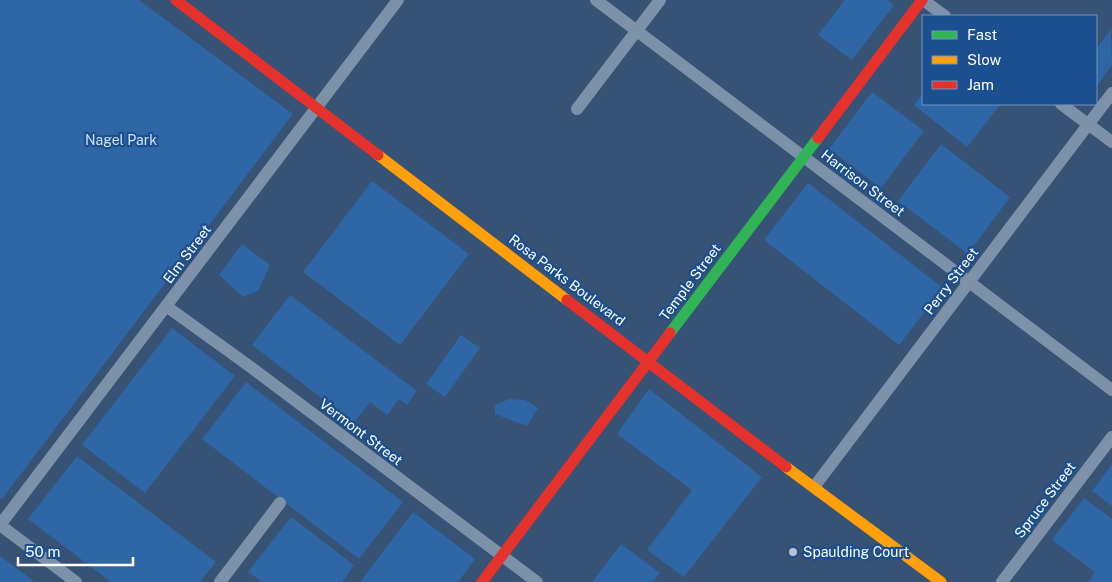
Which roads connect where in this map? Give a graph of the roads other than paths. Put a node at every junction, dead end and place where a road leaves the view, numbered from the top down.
1 (176, 0) edge
2 (398, 0) edge
3 (596, 0) edge
4 (660, 0) edge
5 (923, 0) edge
6 (944, 15) edge
7 (636, 31) junction
8 (1112, 93) edge
9 (1062, 105) edge
10 (316, 108) junction
11 (577, 109) dead end
12 (1088, 124) junction
13 (1112, 142) edge
14 (804, 156) junction
15 (969, 282) junction
16 (166, 306) junction
17 (649, 362) junction
18 (1112, 390) edge
19 (1112, 437) edge
20 (814, 487) junction
21 (280, 503) dead end
22 (0, 525) edge
23 (502, 555) junction
24 (935, 580) edge
25 (76, 582) edge
26 (220, 582) edge
27 (482, 582) edge
28 (537, 582) edge
29 (1002, 582) edge

1 - 10 street, Rosa Parks Boulevard
2 - 10 street, Elm Street
3 - 7 street, Harrison Street
4 - 7 street
5 - 6 street
5 - 14 street, Temple Street
7 - 11 street
7 - 14 street, Harrison Street
8 - 12 street, Perry Street
9 - 12 street
10 - 16 street, Elm Street
10 - 17 street, Rosa Parks Boulevard
12 - 13 street
12 - 15 street, Perry Street
14 - 15 street, Harrison Street
14 - 17 street, Temple Street
15 - 18 street, Harrison Street
15 - 20 street, Perry Street
16 - 22 street, Elm Street
16 - 23 street, Vermont Street
17 - 20 street, Rosa Parks Boulevard
17 - 23 street, Temple Street
19 - 29 street, Spruce Street
20 - 24 street, Rosa Parks Boulevard
21 - 26 street
22 - 25 street
23 - 27 street, Temple Street
23 - 28 street, Vermont Street

